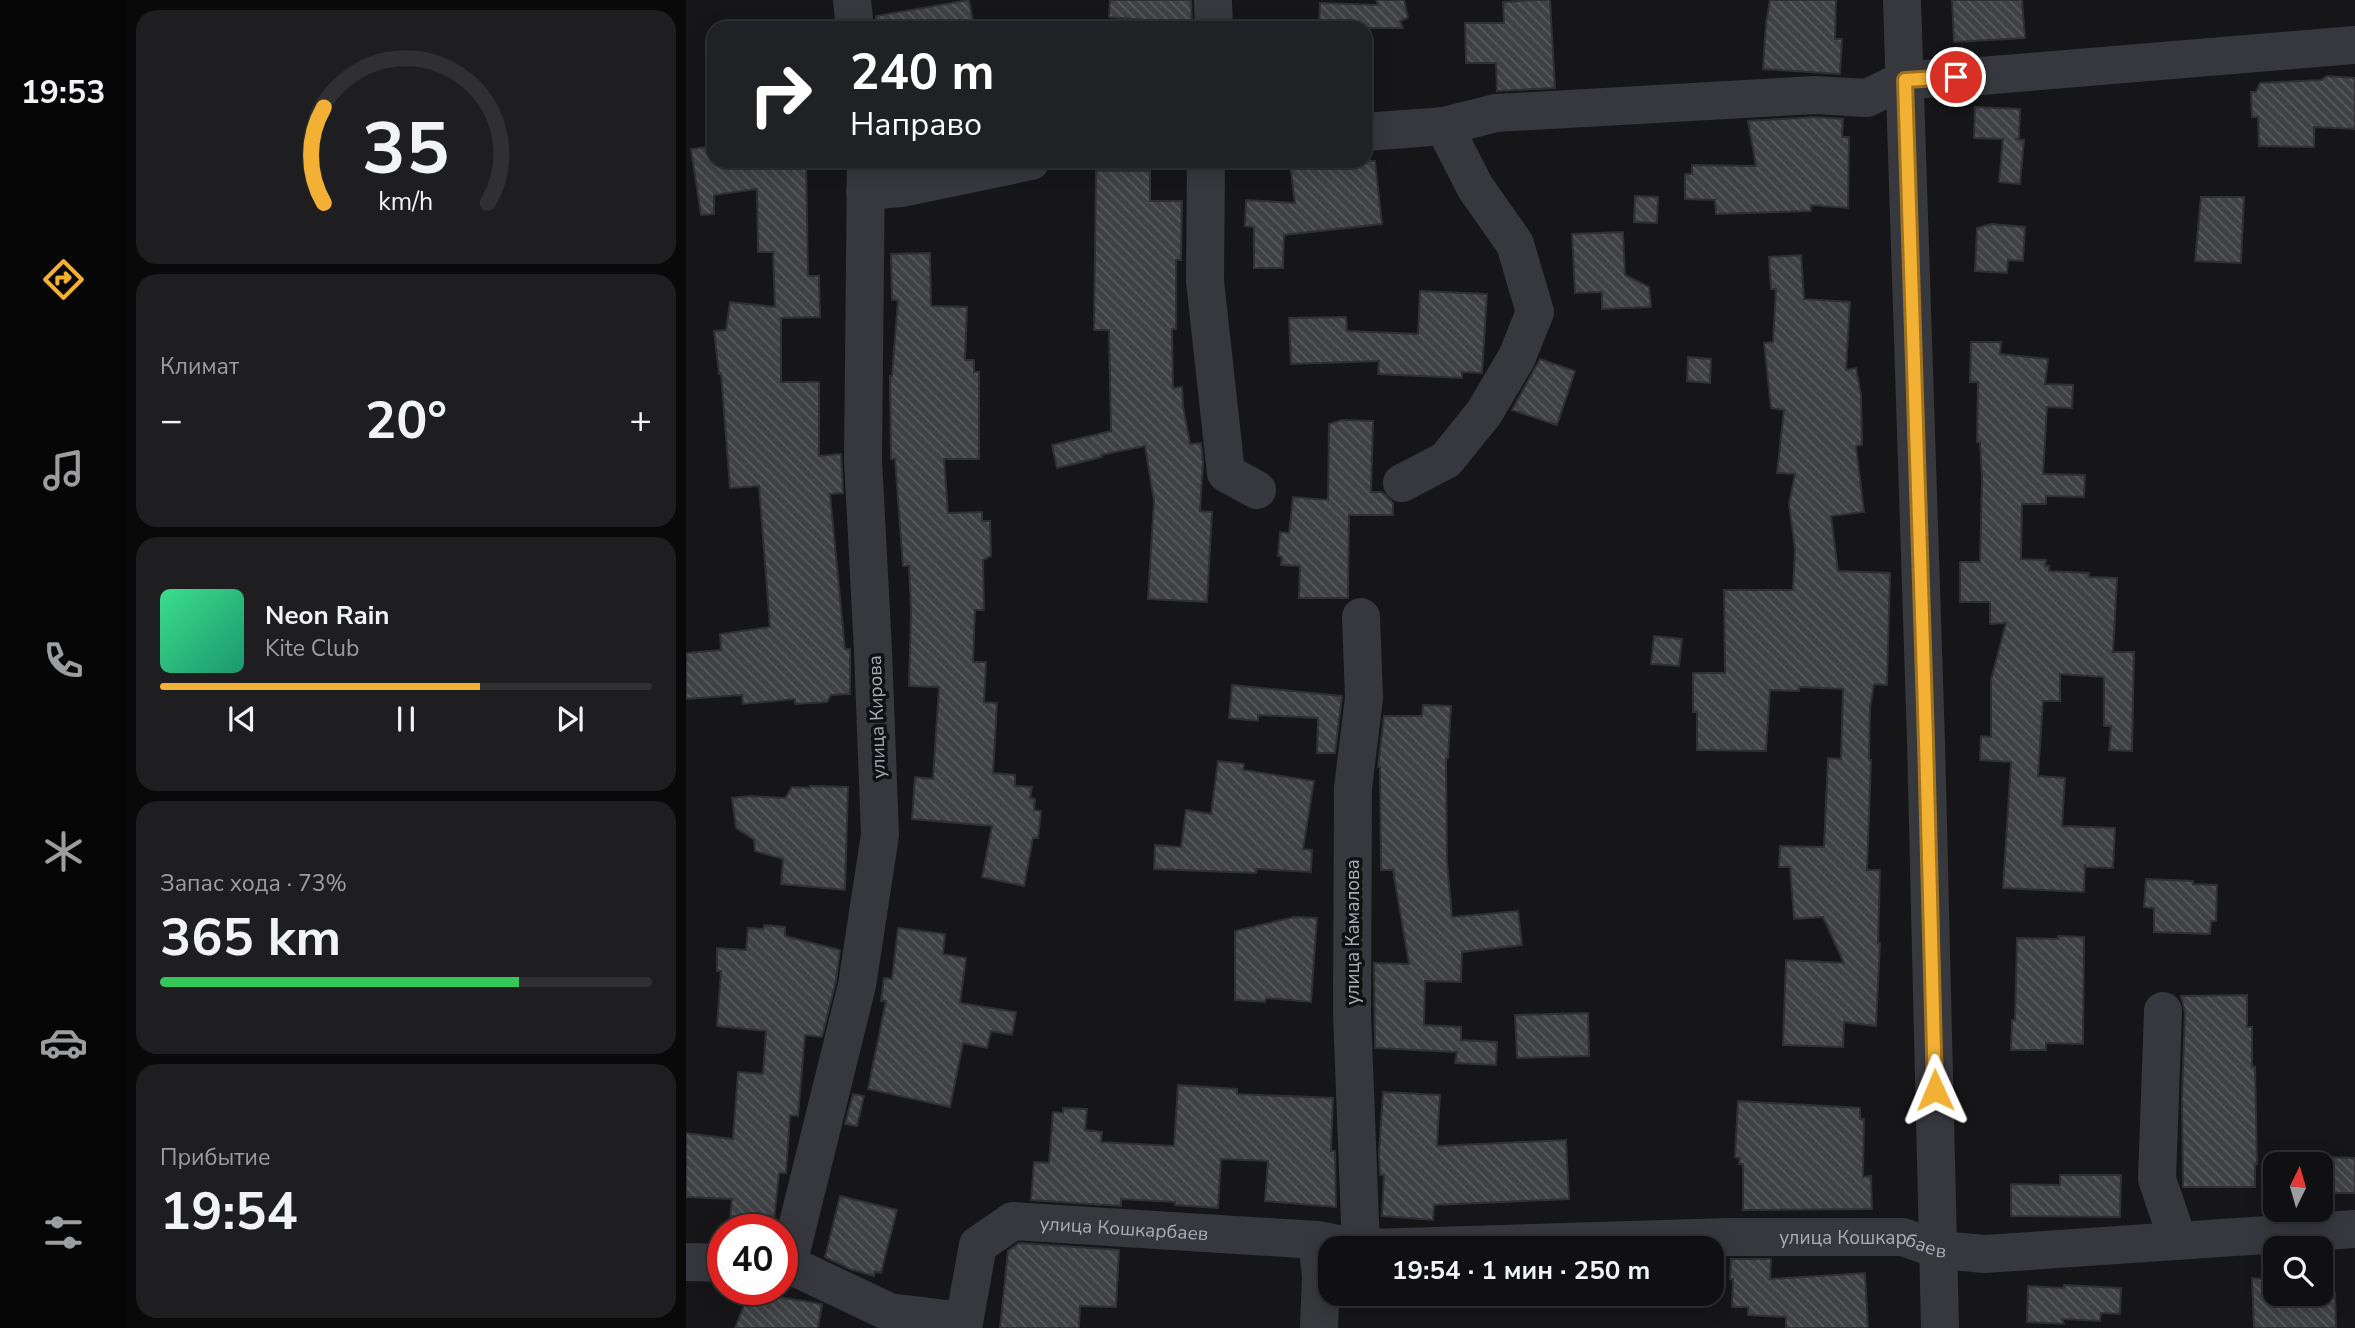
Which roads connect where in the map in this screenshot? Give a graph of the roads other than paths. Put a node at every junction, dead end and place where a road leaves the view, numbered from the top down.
1 (852, 0) edge
2 (1213, 0) edge
3 (1902, 0) edge
4 (854, 21) edge
5 (1214, 21) edge
6 (2355, 45) edge
7 (1905, 80) junction
8 (1444, 126) junction
9 (1372, 131) edge
10 (998, 168) edge
11 (1206, 168) edge
12 (865, 176) edge
13 (1402, 483) dead end
14 (1257, 490) dead end
15 (1361, 617) dead end
16 (2163, 1011) dead end
17 (798, 1214) edge
18 (2355, 1229) edge
19 (1361, 1236) edge
20 (1724, 1237) edge
21 (1317, 1240) joint
22 (2178, 1241) junction
23 (1939, 1250) junction
24 (686, 1262) edge
25 (707, 1263) edge
26 (798, 1270) edge
27 (963, 1325) edge
28 (1319, 1328) edge
29 (1940, 1328) edge

1 - 4 street
2 - 5 street
3 - 7 street
6 - 7 street
7 - 8 street
7 - 23 street
8 - 9 street
8 - 13 street
10 - 12 street
11 - 14 street
12 - 17 street, улица Кирова
15 - 19 street, улица Камалова
16 - 22 street
18 - 22 street, улица Кошкарбаев
20 - 23 street, улица Кошкарбаев
21 - 27 street, улица Кошкарбаев
21 - 28 street
22 - 23 street, улица Кошкарбаев
23 - 29 street
24 - 25 street
26 - 27 street

